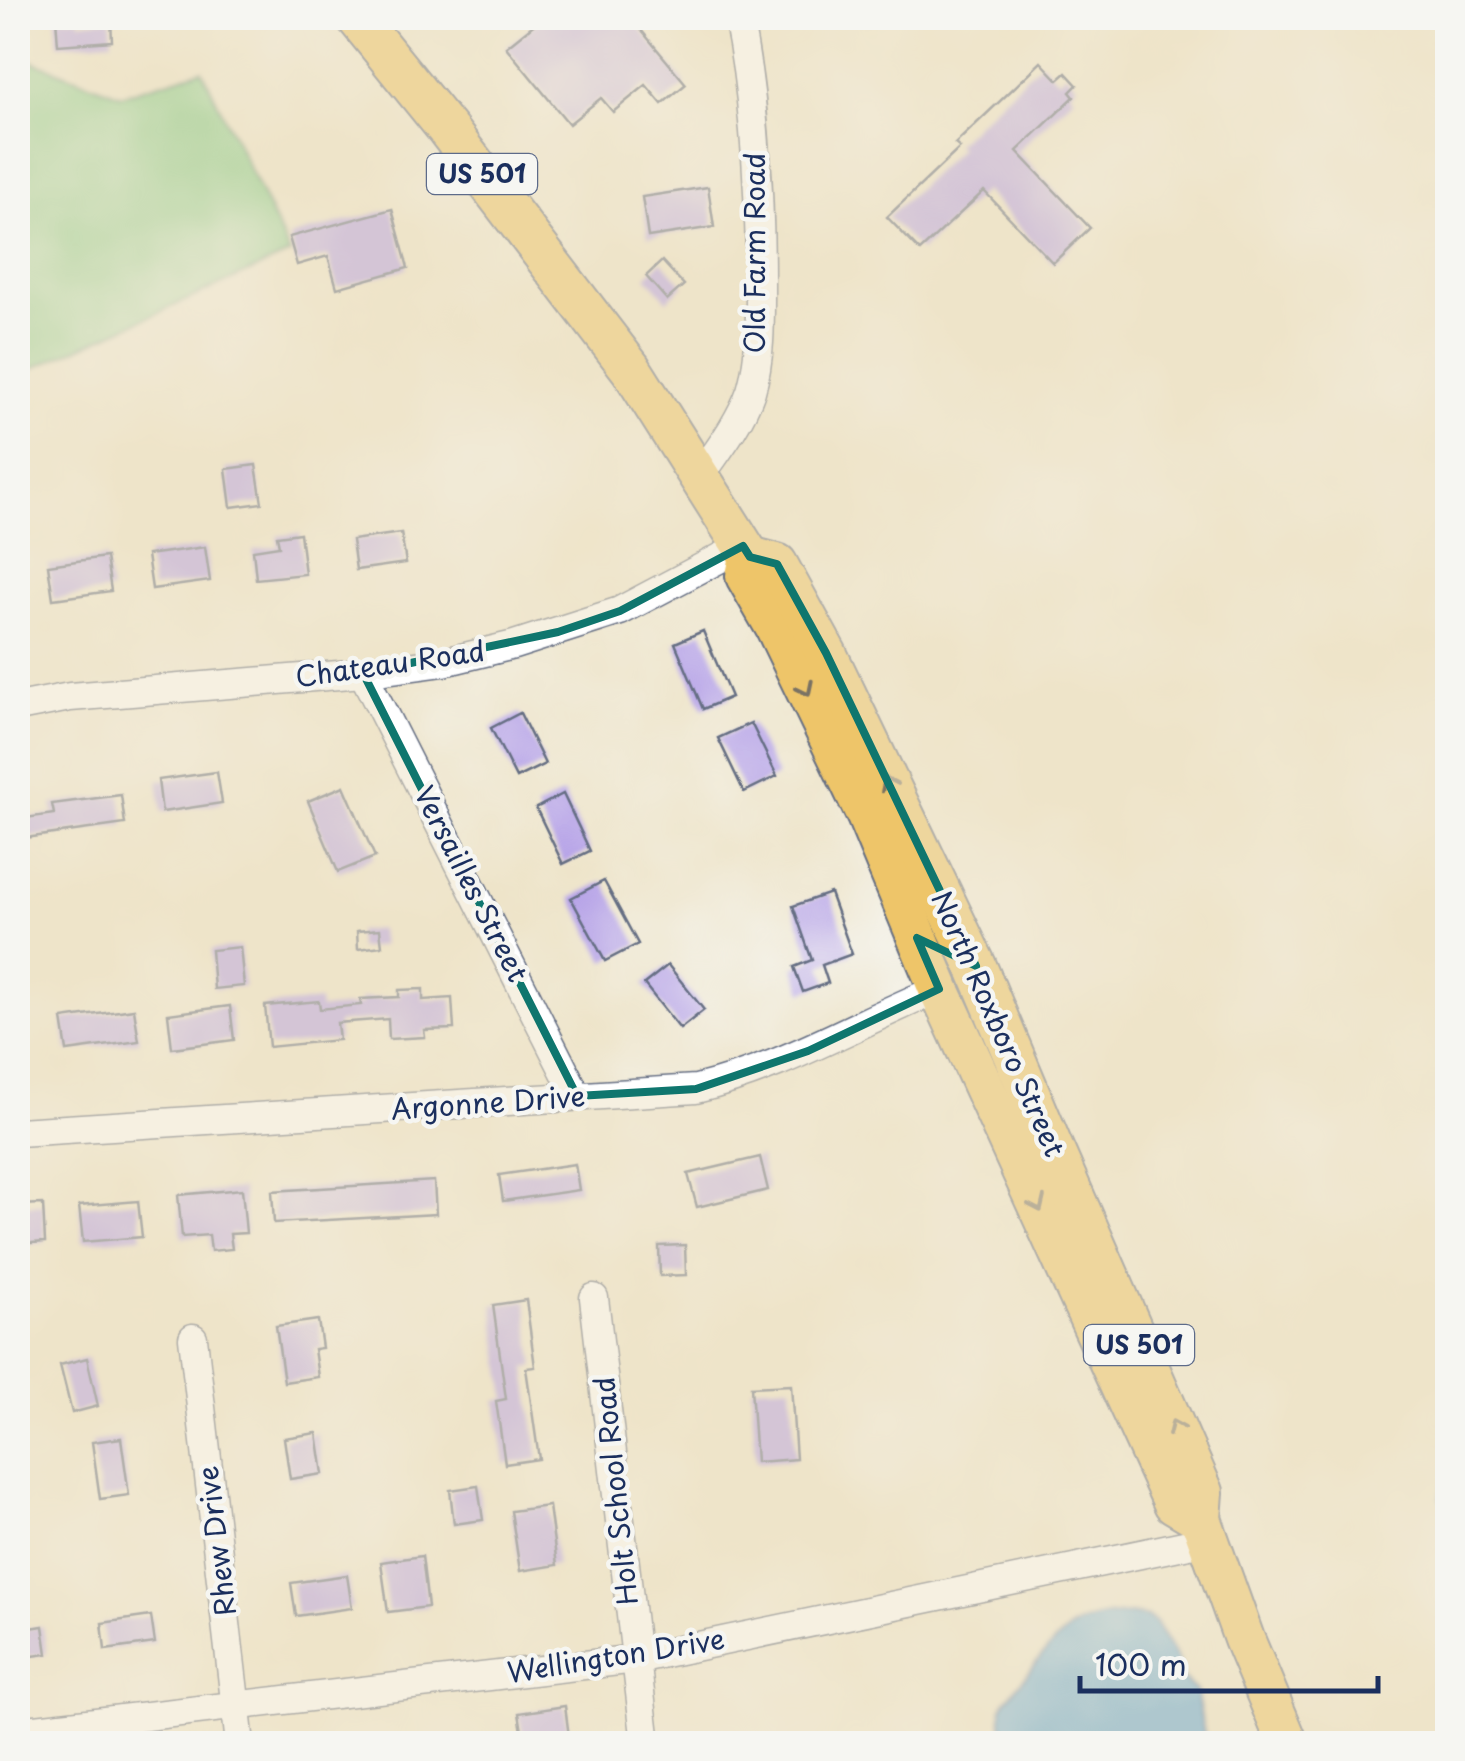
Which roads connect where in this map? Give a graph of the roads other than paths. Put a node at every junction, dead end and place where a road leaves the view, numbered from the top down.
1 (357, 18) edge
2 (738, 18) edge
3 (700, 476) junction
4 (747, 552) junction
5 (364, 673) junction
6 (18, 708) edge
7 (867, 816) junction
8 (976, 966) junction
9 (939, 990) junction
10 (577, 1096) junction
11 (18, 1132) edge
12 (1050, 1144) junction
13 (594, 1298) dead end
14 (193, 1338) dead end
15 (1204, 1530) junction
16 (636, 1659) junction
17 (236, 1706) junction
18 (18, 1731) edge
19 (240, 1744) edge
20 (646, 1744) edge
21 (1288, 1744) edge

1 - 3 highway, North Roxboro Street / US 501
2 - 3 street, Old Farm Road
3 - 4 highway, North Roxboro Street / US 501
4 - 5 street, Chateau Road
4 -> 7 highway, North Roxboro Street / US 501
8 -> 4 highway, North Roxboro Street / US 501
5 - 6 street, Chateau Road
5 - 10 street, Versailles Street
7 - 8 highway
7 - 9 highway, North Roxboro Street / US 501
8 - 12 highway, North Roxboro Street / US 501
9 - 10 street, Argonne Drive
9 - 12 highway
9 -> 15 highway, North Roxboro Street / US 501
10 - 11 street, Argonne Drive
15 -> 12 highway, North Roxboro Street / US 501
13 - 16 street, Holt School Road
14 - 17 street, Rhew Drive
15 - 16 street, Wellington Drive
15 - 21 highway, North Roxboro Street / US 501
16 - 17 street, Wellington Drive
16 - 20 street, Holt School Road
17 - 18 street, Wellington Drive
17 - 19 street, Rhew Drive

